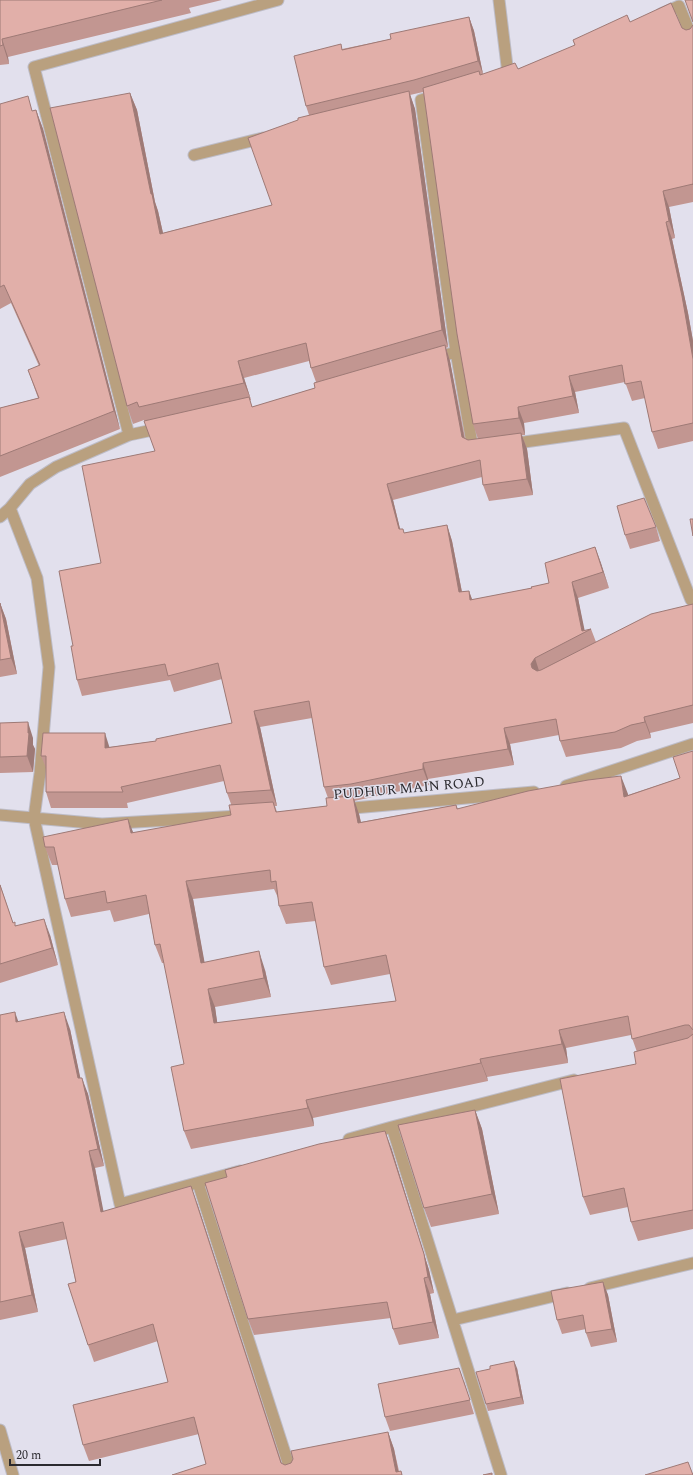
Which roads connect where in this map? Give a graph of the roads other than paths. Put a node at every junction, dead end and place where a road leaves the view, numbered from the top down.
1 (278, 0) edge
2 (499, 0) edge
3 (677, 3) edge
4 (649, 18) edge
5 (693, 40) edge
6 (495, 78) edge
7 (451, 92) edge
8 (277, 135) edge
9 (194, 155) dead end
10 (456, 352) junction
11 (426, 360) edge
12 (176, 425) edge
13 (129, 435) junction
14 (503, 445) edge
15 (488, 447) edge
16 (10, 508) junction
17 (0, 517) edge
18 (692, 600) edge
19 (681, 610) edge
20 (693, 744) edge
21 (329, 810) edge
22 (0, 815) edge
23 (250, 815) edge
24 (34, 818) junction
25 (585, 1078) edge
26 (392, 1127) junction
27 (340, 1142) edge
28 (250, 1168) edge
29 (198, 1183) junction
30 (693, 1263) edge
31 (453, 1320) junction
32 (0, 1430) edge
33 (13, 1475) edge
34 (292, 1475) edge
35 (501, 1475) edge

1 - 13 street
2 - 6 street
3 - 4 street
3 - 5 street
7 - 10 street
8 - 9 street
10 - 11 street
10 - 15 street
12 - 13 street
13 - 16 street
14 - 18 street
16 - 17 street
16 - 24 street
18 - 19 street
20 - 21 street, PUDHUR MAIN ROAD
22 - 24 street
23 - 24 street
24 - 29 street
25 - 26 street
26 - 27 street
26 - 31 street
28 - 29 street
29 - 34 street
30 - 31 street
31 - 35 street
32 - 33 street

